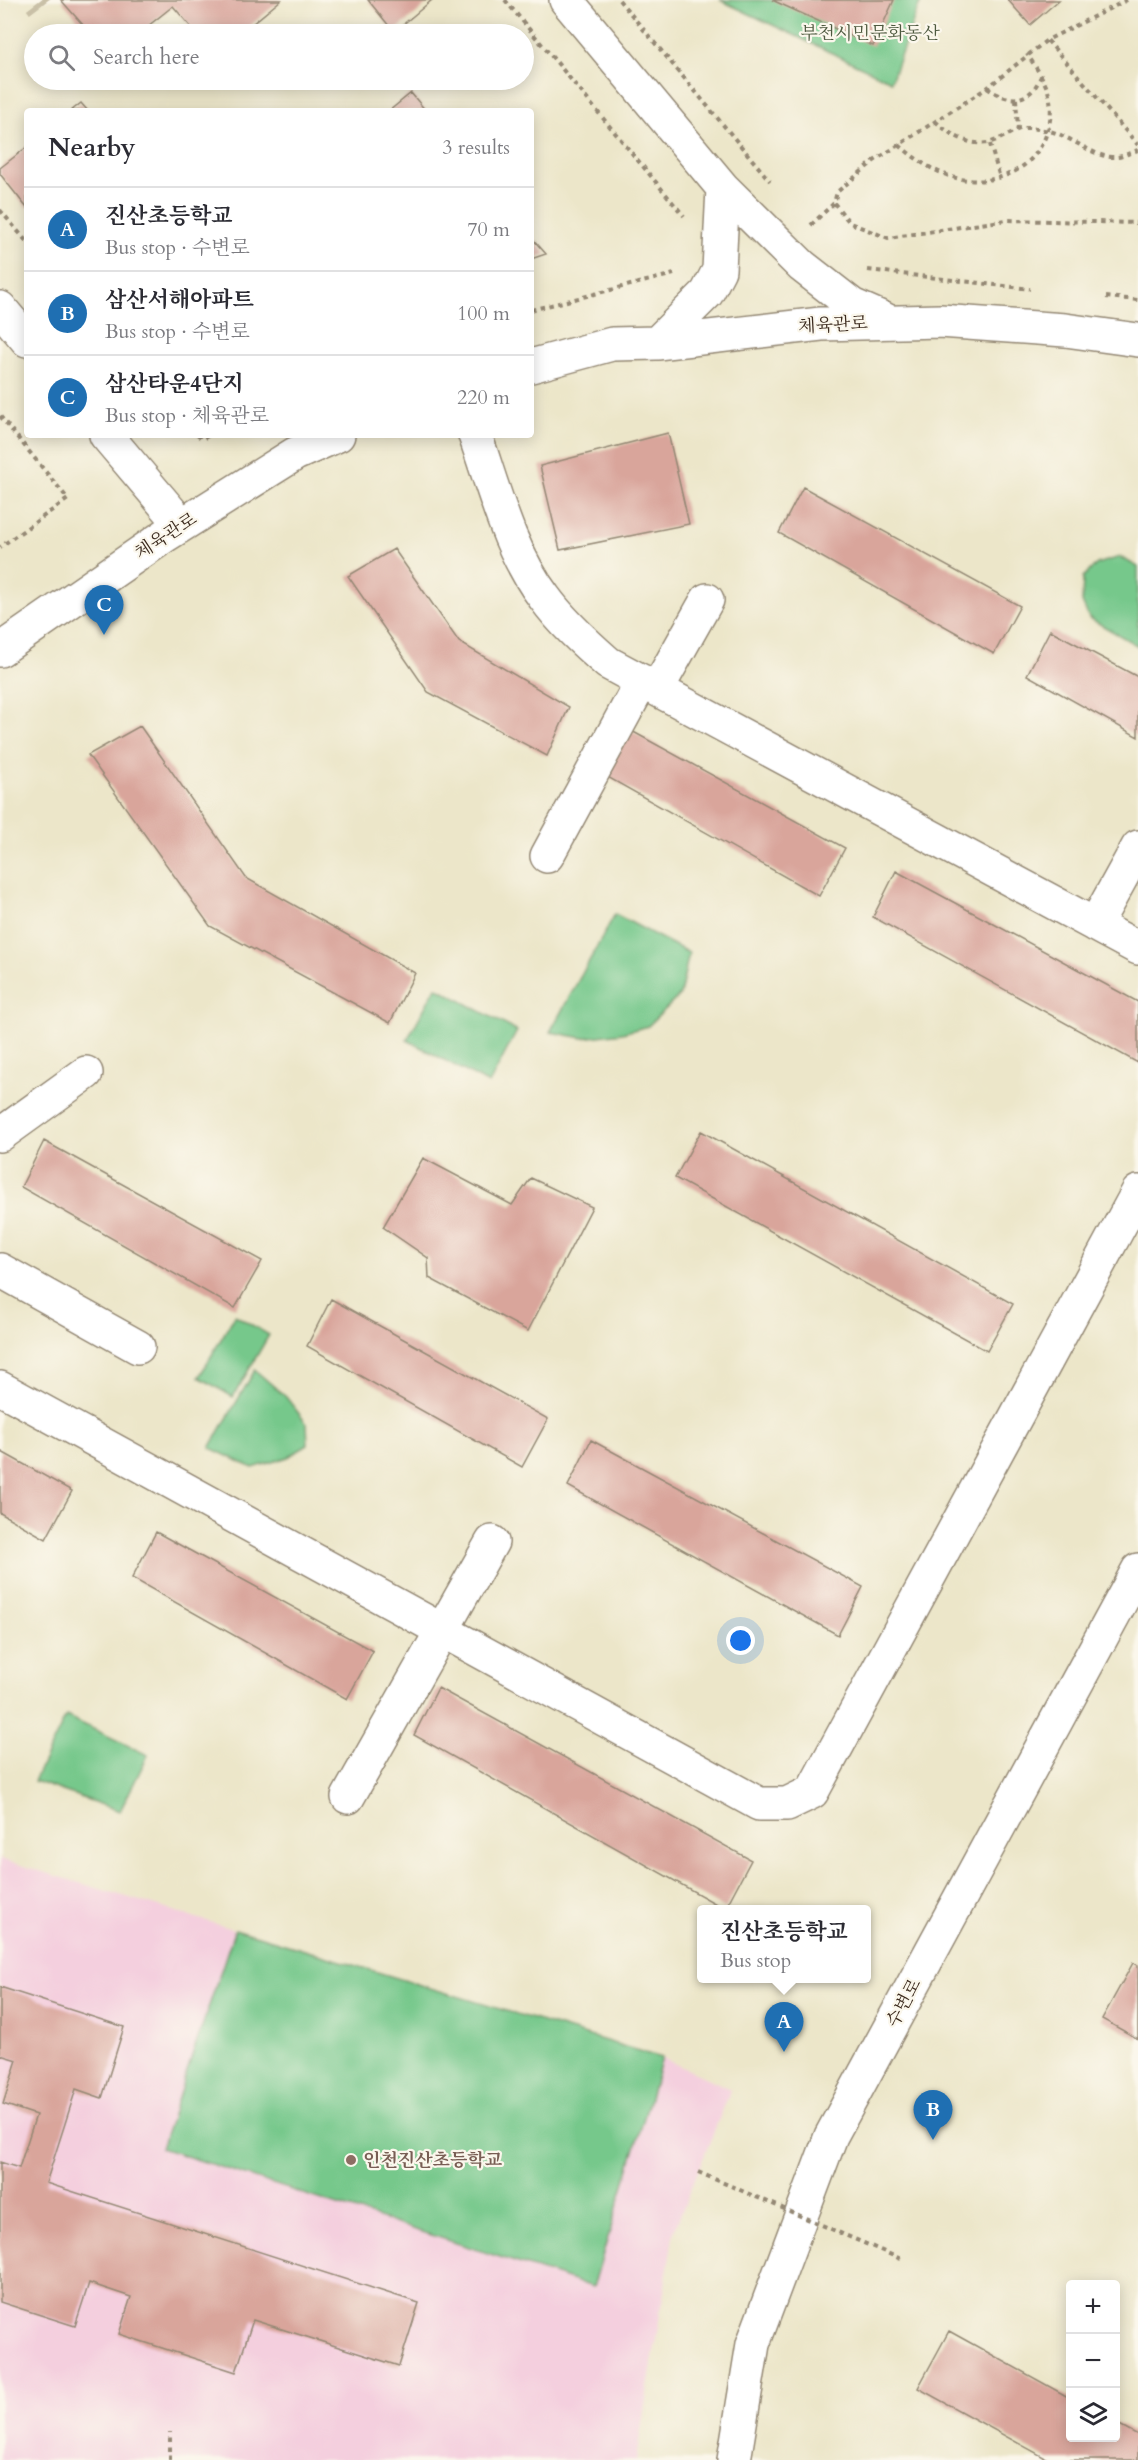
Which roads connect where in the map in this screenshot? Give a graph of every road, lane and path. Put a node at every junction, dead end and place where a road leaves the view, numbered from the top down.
1 (505, 0) edge
2 (566, 0) edge
3 (619, 0) edge
4 (1127, 0) edge
5 (525, 24) edge
6 (534, 35) edge
7 (1047, 40) junction
8 (1027, 54) junction
9 (1041, 76) junction
10 (987, 88) junction
11 (1016, 99) junction
12 (935, 121) junction
13 (1018, 129) junction
14 (1048, 131) junction
15 (990, 144) junction
16 (899, 145) junction
17 (1138, 145) edge
18 (1138, 150) edge
19 (1000, 178) junction
20 (772, 183) dead end
21 (723, 188) junction
22 (834, 203) junction
23 (0, 210) edge
24 (803, 217) dead end
25 (1138, 223) edge
26 (811, 225) junction
27 (688, 226) dead end
28 (816, 230) dead end
29 (24, 238) edge
30 (858, 268) dead end
31 (684, 272) dead end
32 (1032, 289) dead end
33 (1103, 296) dead end
34 (1138, 300) edge
35 (0, 308) edge
36 (534, 309) edge
37 (892, 322) junction
38 (24, 336) edge
39 (1138, 340) edge
40 (657, 343) junction
41 (534, 365) edge
42 (0, 416) edge
43 (109, 438) edge
44 (331, 438) edge
45 (476, 438) edge
46 (182, 525) junction
47 (0, 547) edge
48 (706, 600) dead end
49 (0, 650) edge
50 (650, 685) junction
51 (1138, 847) edge
52 (547, 856) dead end
53 (1095, 925) junction
54 (1138, 948) edge
55 (86, 1073) dead end
56 (0, 1136) edge
57 (1138, 1192) edge
58 (0, 1270) edge
59 (138, 1347) dead end
60 (0, 1388) edge
61 (492, 1542) dead end
62 (1138, 1570) edge
63 (443, 1630) junction
64 (348, 1797) dead end
65 (698, 2172) dead end
66 (901, 2259) dead end
67 (170, 2432) dead end
68 (170, 2460) edge
69 (734, 2460) edge

1 - 5 path
2 - 21 street
3 - 20 path
4 - 7 path
6 - 27 path
7 - 8 path
7 - 17 path
8 - 9 path
8 - 10 path
9 - 11 path
9 - 14 path
10 - 11 path
10 - 12 path
11 - 13 path
12 - 15 path
12 - 16 path
13 - 14 path
13 - 15 path
14 - 18 path
14 - 19 path
15 - 19 path
16 - 19 path
16 - 22 path
21 - 37 street
21 - 40 street
22 - 25 path
22 - 26 path
23 - 29 path
24 - 26 path
26 - 28 path
30 - 32 path
31 - 36 path
33 - 34 path
35 - 38 street
37 - 39 street, 체육관로
37 - 40 street, 체육관로
40 - 41 street, 체육관로
42 - 47 path
43 - 46 street
44 - 46 street, 체육관로
45 - 50 street
46 - 49 street, 체육관로
48 - 50 street
50 - 52 street
50 - 53 street
51 - 53 street
53 - 54 street
55 - 56 street
57 - 63 street
58 - 59 street
60 - 63 street
61 - 63 street
62 - 69 street, 수변로
63 - 64 street
65 - 66 path, bridge
67 - 68 path

